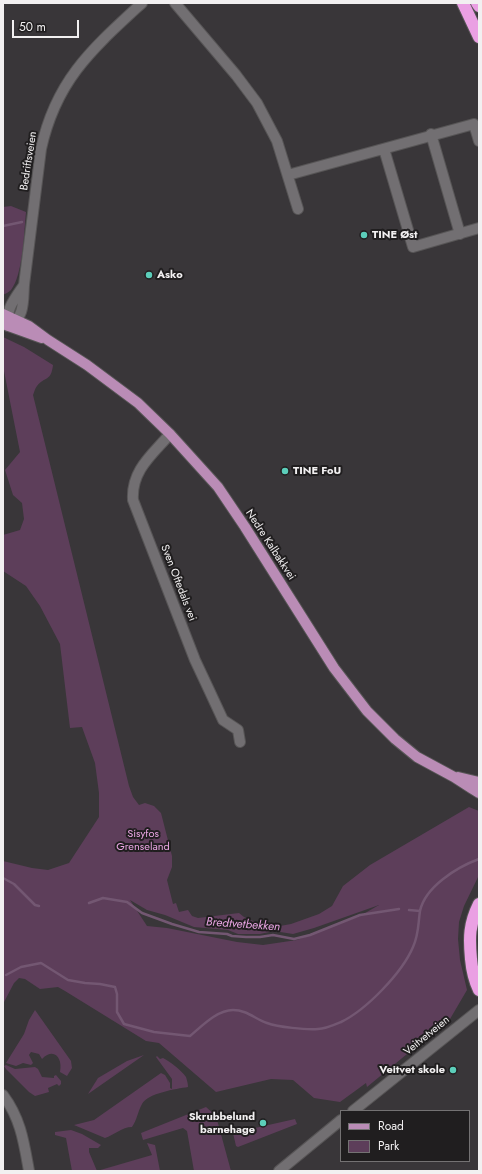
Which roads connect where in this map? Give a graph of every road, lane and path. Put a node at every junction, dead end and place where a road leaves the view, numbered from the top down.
1 (142, 3) edge
2 (175, 3) edge
3 (463, 3) edge
4 (477, 3) edge
5 (479, 6) edge
6 (479, 37) edge
7 (430, 134) junction
8 (479, 141) edge
9 (384, 149) junction
10 (288, 175) junction
11 (298, 209) dead end
12 (479, 228) edge
13 (460, 234) junction
14 (24, 285) junction
15 (5, 320) edge
16 (18, 320) junction
17 (48, 340) junction
18 (170, 434) junction
19 (240, 742) dead end
20 (454, 777) junction
21 (479, 782) edge
22 (479, 793) edge
23 (479, 904) edge
24 (471, 957) junction
25 (479, 969) edge
26 (479, 990) edge
27 (479, 1010) edge
28 (3, 1095) edge
29 (354, 1110) edge
30 (340, 1121) edge
31 (29, 1171) edge
32 (279, 1171) edge

1 - 14 street, Bedriftsveien
2 - 10 street
3 - 6 highway
4 - 5 highway
7 - 8 street
7 - 9 street
7 - 13 street
9 - 10 street
9 - 13 street
10 - 11 street
12 - 13 street
14 - 15 street, Bedriftsveien
14 - 16 street, Bedriftsveien
15 - 16 main road, Nedre Kalbakkvei
15 - 17 main road, Nedre Kalbakkvei
16 - 17 main road, Nedre Kalbakkvei
17 - 18 main road, Nedre Kalbakkvei
18 - 19 street, Sven Oftedals vei
18 - 20 main road, Nedre Kalbakkvei
20 - 21 main road, Nedre Kalbakkvei
20 - 22 main road, Nedre Kalbakkvei
23 - 24 highway
24 - 25 highway
24 - 26 highway
27 - 29 street, Veitvetveien
28 - 31 street
30 - 32 street

